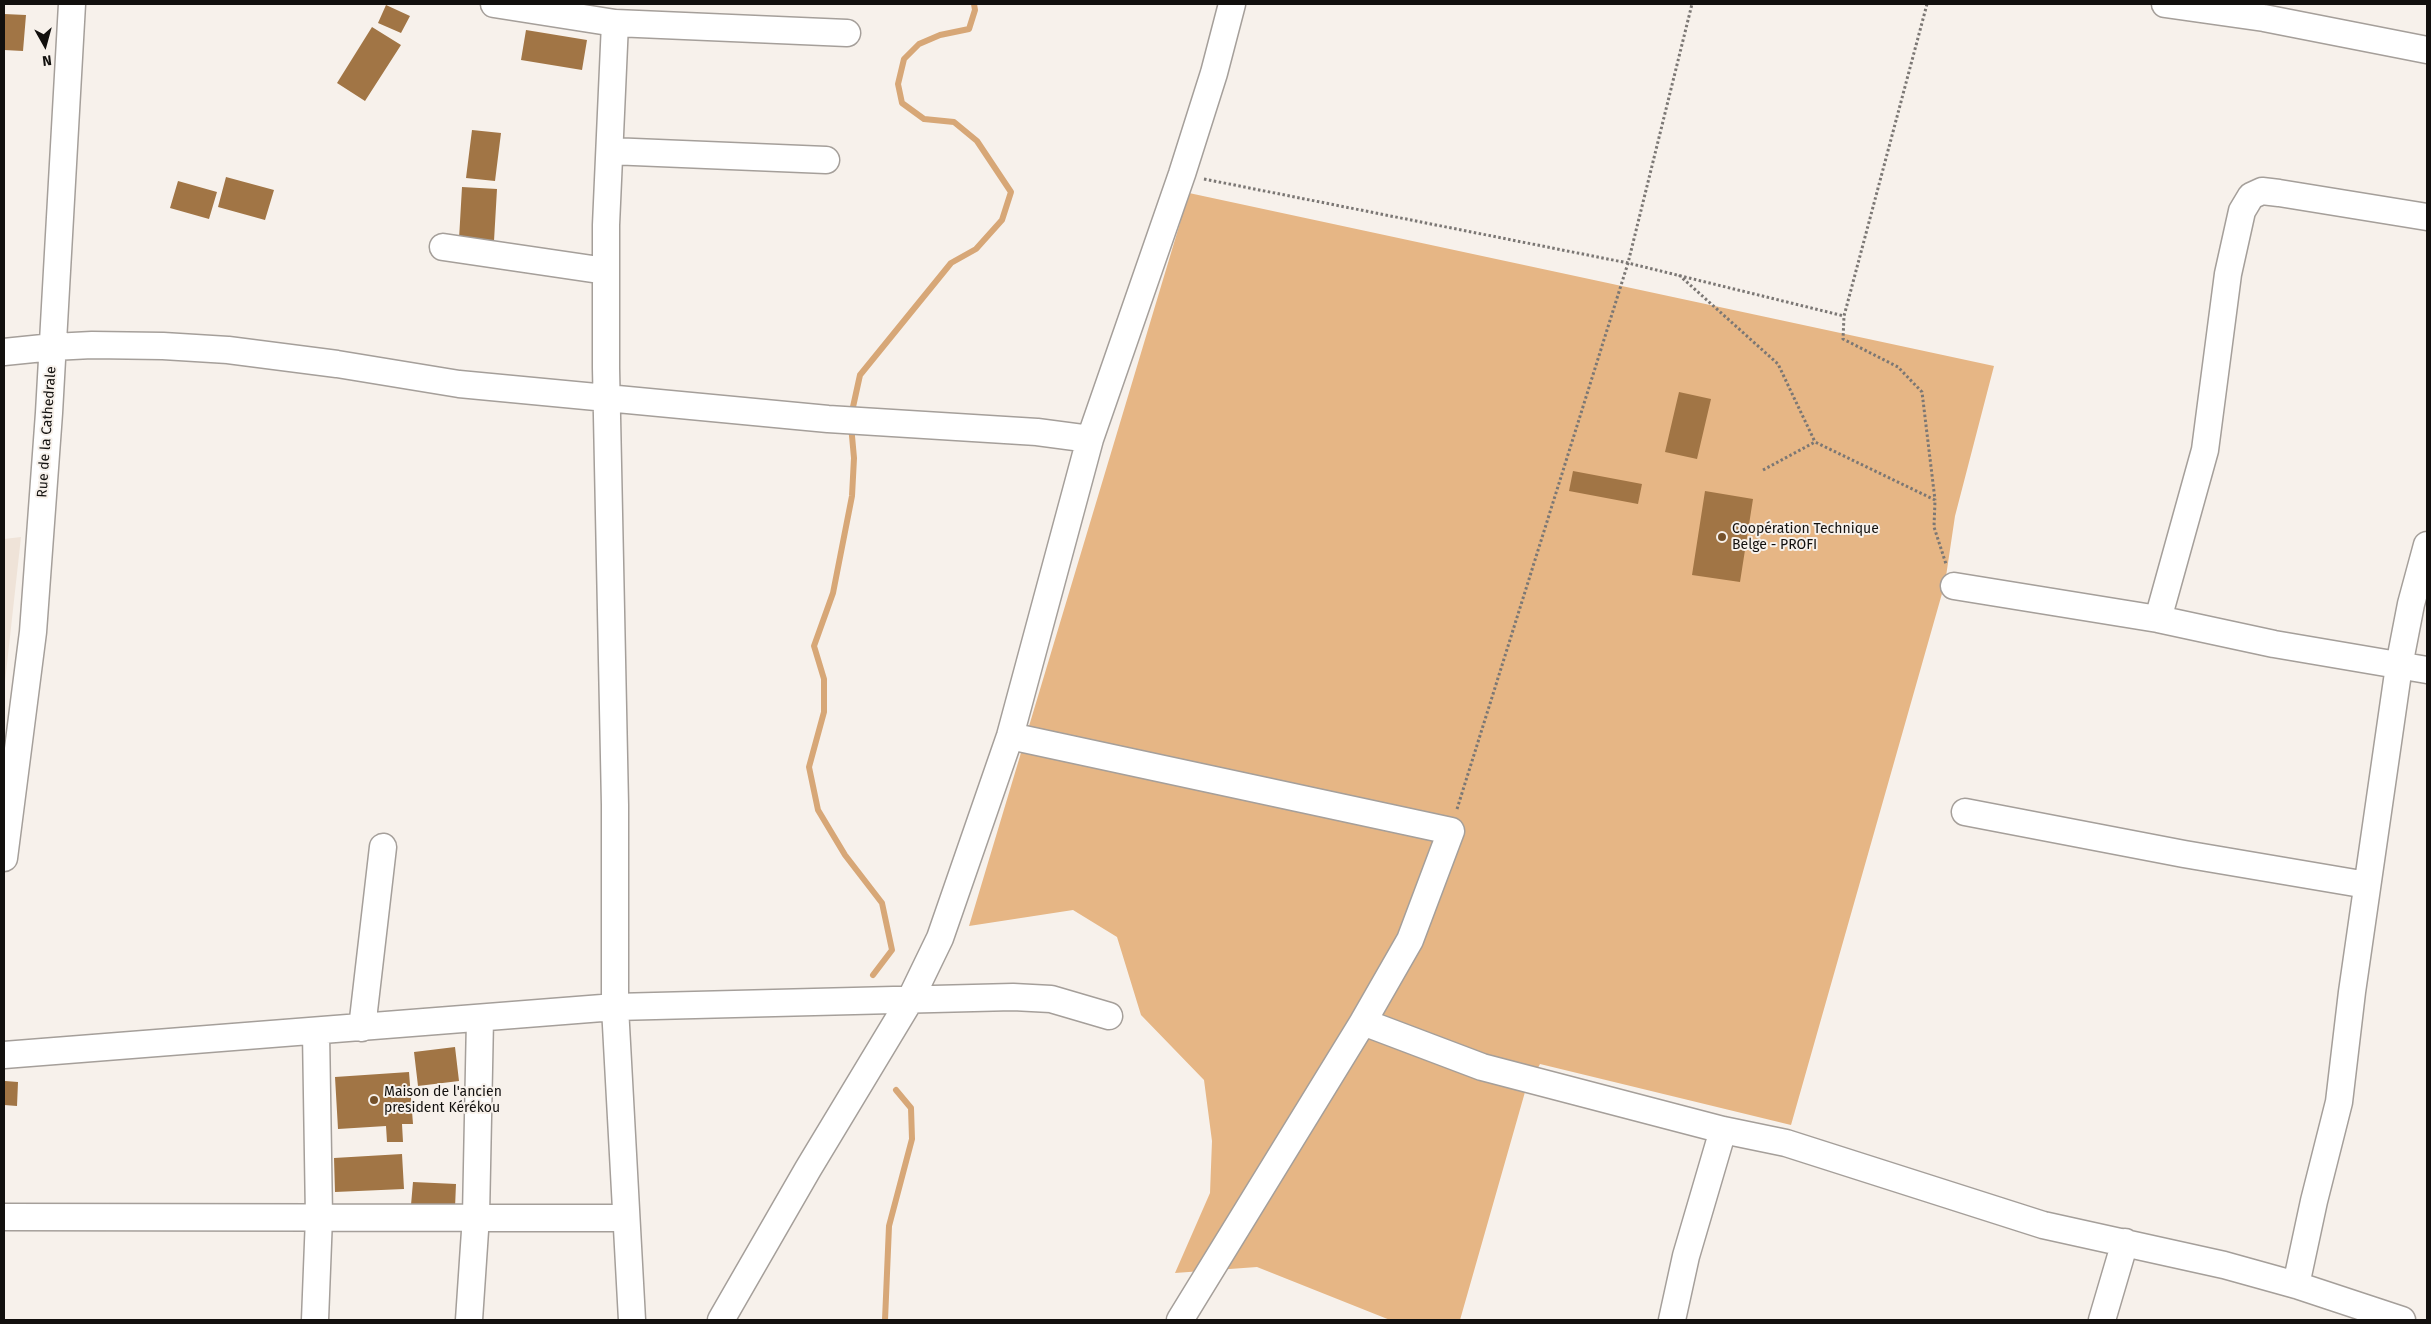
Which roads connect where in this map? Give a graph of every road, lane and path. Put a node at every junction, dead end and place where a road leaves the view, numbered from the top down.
1 (72, 4) edge
2 (494, 4) edge
3 (1232, 4) edge
4 (1692, 4) edge
5 (1927, 4) edge
6 (2166, 4) edge
7 (615, 23) junction
8 (847, 33) dead end
9 (2427, 50) edge
10 (610, 151) junction
11 (826, 160) dead end
12 (1182, 174) junction
13 (2427, 217) edge
14 (444, 247) dead end
15 (1628, 263) junction
16 (606, 271) junction
17 (1678, 274) junction
18 (1844, 316) junction
19 (53, 347) junction
20 (4, 352) edge
21 (606, 397) junction
22 (1090, 439) junction
23 (1815, 442) junction
24 (1763, 470) dead end
25 (1935, 500) junction
26 (2427, 545) edge
27 (1954, 586) joint
28 (2158, 619) junction
29 (2399, 666) junction
30 (2427, 670) edge
31 (1010, 736) junction
32 (1965, 812) dead end
33 (1451, 831) junction
34 (384, 847) dead end
35 (4, 858) edge
36 (2367, 885) junction
37 (910, 1000) junction
38 (615, 1008) junction
39 (1109, 1016) dead end
40 (480, 1019) junction
41 (1363, 1022) junction
42 (362, 1028) junction
43 (316, 1032) junction
44 (4, 1055) edge
45 (1723, 1130) junction
46 (476, 1216) junction
47 (4, 1217) edge
48 (319, 1217) junction
49 (625, 1218) junction
50 (2125, 1242) junction
51 (2296, 1285) junction
52 (315, 1320) edge
53 (468, 1320) edge
54 (632, 1320) edge
55 (721, 1320) edge
56 (1180, 1320) edge
57 (1672, 1320) edge
58 (2102, 1320) edge
59 (2402, 1320) edge

1 - 19 street, Rue de la Cathedrale
2 - 7 street
3 - 12 street
4 - 15 path
5 - 18 path
6 - 9 street
7 - 8 street
7 - 10 street
10 - 11 street
10 - 16 street
12 - 15 path
12 - 22 street
13 - 28 street
14 - 16 street
15 - 17 path
15 - 33 path
16 - 21 street
17 - 18 path
17 - 23 path
18 - 25 path
19 - 20 street
19 - 21 street
19 - 35 street, Rue de la Cathedrale
21 - 22 street
21 - 38 street
22 - 31 street
23 - 24 path
23 - 25 path
25 - 27 path
26 - 29 street
27 - 28 street
28 - 29 street
29 - 30 street
29 - 36 street
31 - 33 street
31 - 37 street
32 - 36 street
33 - 41 street
34 - 42 street
36 - 51 street
37 - 38 street
37 - 39 street
37 - 55 street
38 - 40 street
38 - 49 street
40 - 42 street
40 - 46 street
41 - 45 street
41 - 56 street
42 - 43 street
43 - 44 street
43 - 48 street
45 - 50 street
45 - 57 street
46 - 48 street
46 - 49 street
46 - 53 street
47 - 48 street
48 - 52 street
49 - 54 street
50 - 51 street
50 - 58 street
51 - 59 street

